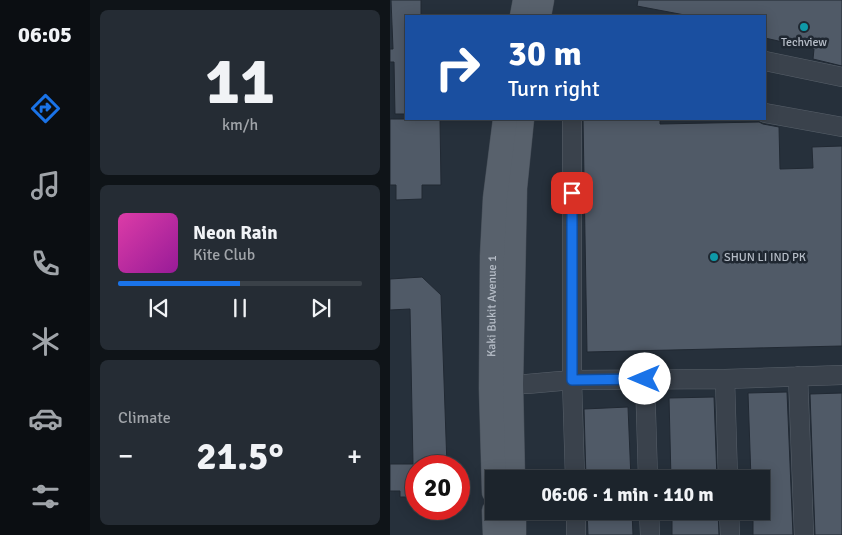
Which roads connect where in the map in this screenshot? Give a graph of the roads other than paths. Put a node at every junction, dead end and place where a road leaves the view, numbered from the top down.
1 (525, 0) edge
2 (542, 0) edge
3 (522, 15) edge
4 (540, 15) edge
5 (766, 61) edge
6 (842, 77) edge
7 (766, 113) edge
8 (505, 120) edge
9 (522, 120) edge
10 (572, 120) edge
11 (842, 127) edge
12 (842, 375) edge
13 (798, 376) junction
14 (645, 379) junction
15 (725, 379) junction
16 (572, 380) junction
17 (511, 384) junction
18 (493, 470) edge
19 (513, 470) edge
20 (575, 470) edge
21 (648, 470) edge
22 (728, 470) edge
23 (494, 520) edge
24 (514, 520) edge
25 (576, 520) edge
26 (649, 520) edge
27 (729, 520) edge
28 (495, 535) edge
29 (514, 535) edge
30 (576, 535) edge
31 (650, 535) edge
32 (730, 535) edge
33 (804, 535) edge

1 - 3 main road
2 - 4 main road
5 - 6 lane
7 - 11 lane
8 - 18 main road, Kaki Bukit Avenue 1
9 - 17 main road, Kaki Bukit Avenue 1
10 - 16 lane
12 - 13 lane
13 - 15 lane
13 - 33 lane
14 - 15 lane
14 - 16 lane
14 - 21 lane
15 - 22 lane
16 - 17 lane
16 - 20 lane
17 - 19 main road, Kaki Bukit Avenue 1
23 - 28 main road
24 - 29 main road
25 - 30 lane
26 - 31 lane
27 - 32 lane

